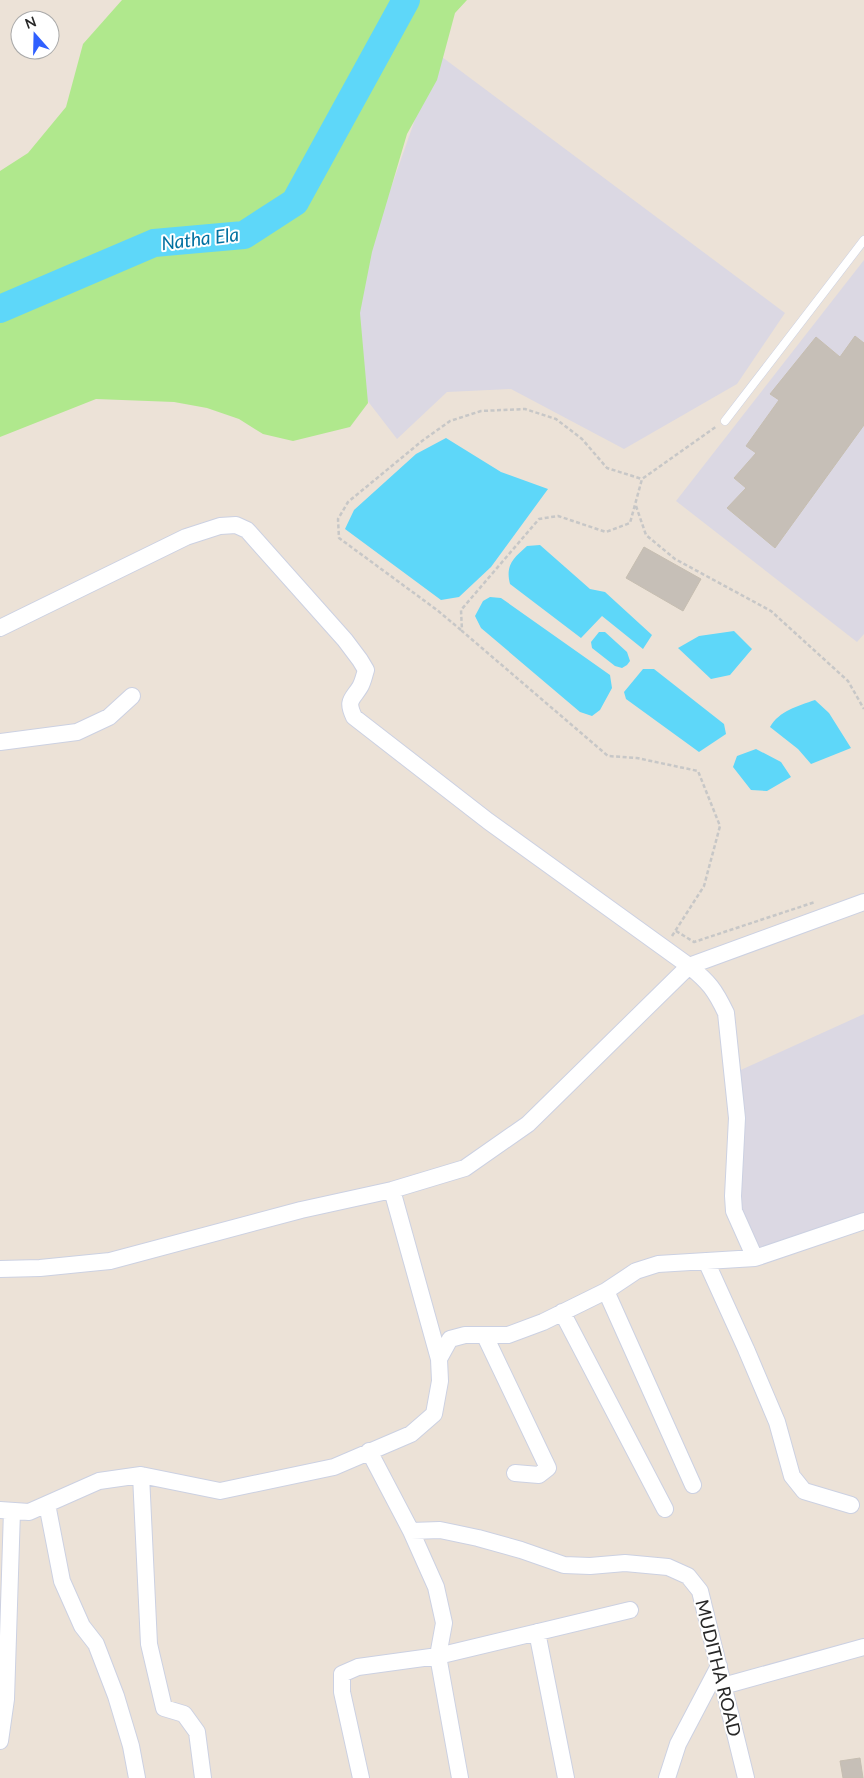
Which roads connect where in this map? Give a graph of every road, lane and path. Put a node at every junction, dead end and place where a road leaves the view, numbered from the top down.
1 (864, 240) edge
2 (725, 421) joint
3 (642, 480) junction
4 (636, 504) junction
5 (0, 628) edge
6 (462, 631) junction
7 (132, 696) dead end
8 (864, 709) edge
9 (0, 742) edge
10 (817, 901) dead end
11 (864, 902) edge
12 (676, 931) junction
13 (664, 948) junction
14 (689, 966) junction
15 (392, 1190) junction
16 (864, 1221) edge
17 (755, 1258) junction
18 (706, 1261) junction
19 (0, 1269) edge
20 (606, 1291) junction
21 (562, 1312) junction
22 (485, 1336) junction
23 (439, 1359) junction
24 (369, 1451) junction
25 (515, 1473) dead end
26 (141, 1475) junction
27 (693, 1485) dead end
28 (47, 1504) junction
29 (851, 1505) dead end
30 (665, 1509) dead end
31 (6, 1511) edge
32 (412, 1531) junction
33 (630, 1610) dead end
34 (537, 1632) junction
35 (864, 1647) edge
36 (438, 1656) junction
37 (719, 1666) junction
38 (723, 1686) junction
39 (0, 1741) edge
40 (137, 1778) edge
41 (203, 1778) edge
42 (361, 1778) edge
43 (460, 1778) edge
44 (566, 1778) edge
45 (667, 1778) edge
46 (746, 1778) edge

1 - 2 lane
2 - 3 path
3 - 4 path
3 - 6 path
4 - 6 path
4 - 8 path
5 - 13 street
6 - 12 path
7 - 9 street
10 - 12 path
11 - 14 street
12 - 13 path
13 - 14 street
14 - 15 street
14 - 17 street
15 - 19 street
15 - 23 street
16 - 17 street
17 - 18 street
18 - 20 street
18 - 29 street
20 - 21 street
20 - 27 street
21 - 22 street
21 - 30 street
22 - 23 street
22 - 25 street
23 - 24 street
24 - 26 street
24 - 32 street
26 - 28 street
26 - 41 street
28 - 31 street
28 - 40 street
31 - 39 street
32 - 36 street
32 - 37 street, MUDITHA ROAD
33 - 34 street
34 - 36 street
34 - 44 street
35 - 38 street
36 - 42 street
36 - 43 street
37 - 38 street, MUDITHA ROAD
37 - 45 street
38 - 46 street, MUDITHA ROAD

